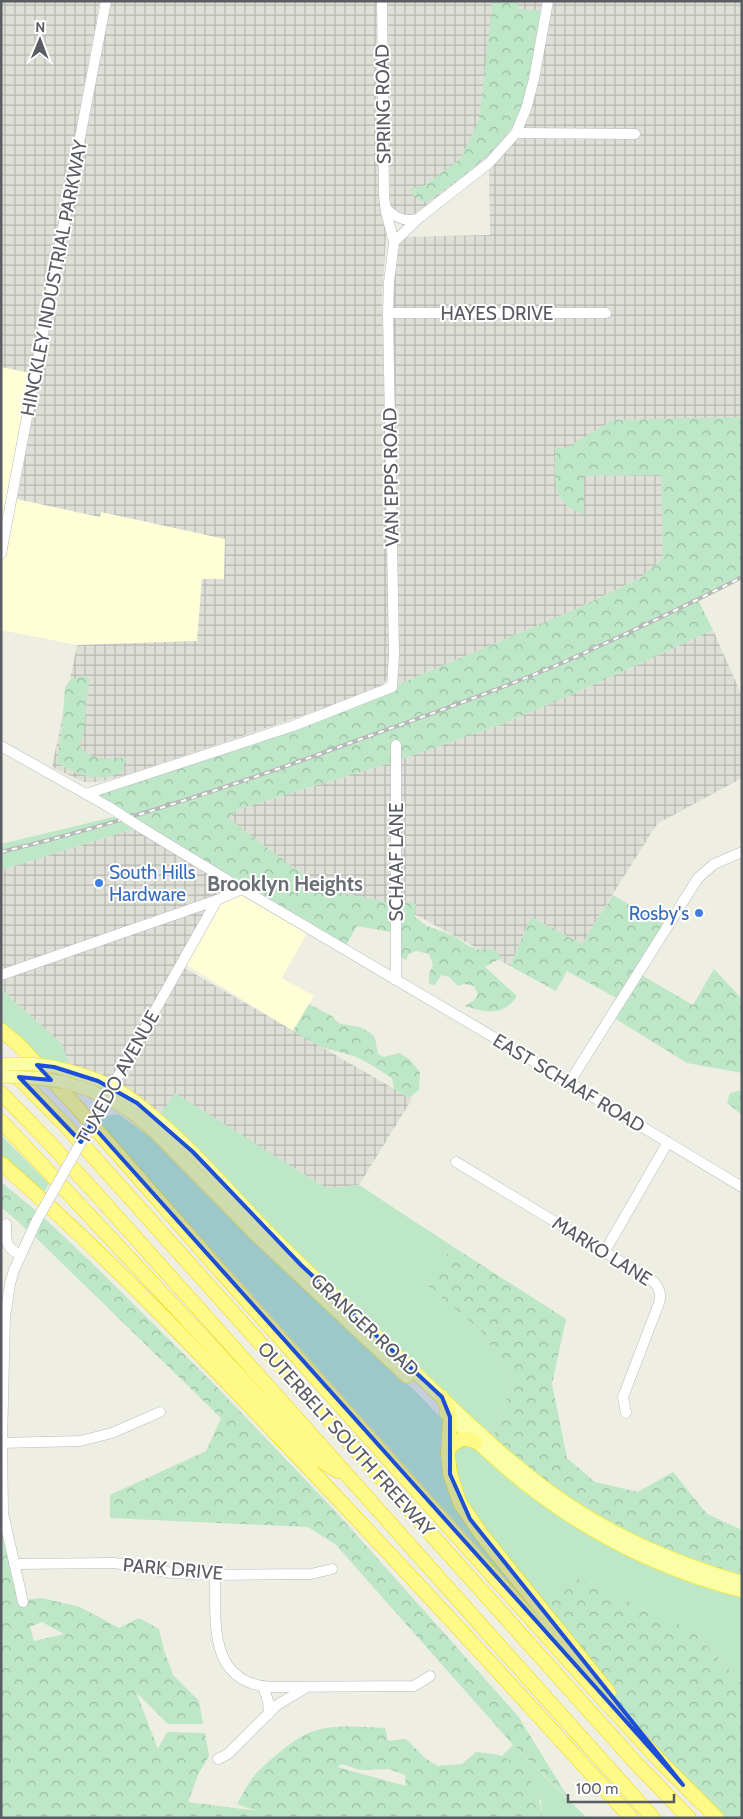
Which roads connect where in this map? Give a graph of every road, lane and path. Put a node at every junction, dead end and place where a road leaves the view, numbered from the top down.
1 (106, 1) edge
2 (382, 1) edge
3 (548, 1) edge
4 (516, 133) junction
5 (635, 134) dead end
6 (386, 207) junction
7 (418, 218) junction
8 (394, 242) junction
9 (606, 313) dead end
10 (388, 314) junction
11 (1, 554) edge
12 (396, 745) dead end
13 (1, 746) edge
14 (86, 794) junction
15 (742, 852) edge
16 (242, 890) junction
17 (217, 900) junction
18 (1, 975) edge
19 (396, 980) junction
20 (1, 1030) edge
21 (1, 1062) edge
22 (1, 1076) edge
23 (569, 1082) junction
24 (110, 1092) junction
25 (1, 1093) edge
26 (1, 1121) edge
27 (668, 1142) junction
28 (456, 1162) dead end
29 (1, 1163) edge
30 (742, 1187) edge
31 (6, 1224) dead end
32 (604, 1251) junction
33 (20, 1254) junction
34 (442, 1397) junction
35 (2, 1402) edge
36 (160, 1412) dead end
37 (626, 1414) dead end
38 (450, 1416) junction
39 (476, 1442) junction
40 (2, 1443) edge
41 (448, 1450) junction
42 (349, 1478) junction
43 (14, 1564) junction
44 (332, 1570) dead end
45 (215, 1575) junction
46 (742, 1582) edge
47 (742, 1592) edge
48 (23, 1602) dead end
49 (430, 1676) dead end
50 (263, 1686) junction
51 (308, 1687) junction
52 (269, 1714) junction
53 (218, 1759) dead end
54 (683, 1785) junction
55 (631, 1818) edge
56 (653, 1818) edge
57 (689, 1818) edge
58 (717, 1818) edge

1 - 11 street, HINCKLEY INDUSTRIAL PARKWAY
2 - 6 street, SPRING ROAD
3 - 4 street
4 - 5 street
4 - 7 street
6 - 7 street
6 - 8 street, SPRING ROAD
7 - 8 street
8 - 10 street, VAN EPPS ROAD
9 - 10 street, HAYES DRIVE
10 - 14 street, VAN EPPS ROAD
12 - 19 street, SCHAAF LANE
13 - 14 street, EAST SCHAAF ROAD
14 - 16 street, EAST SCHAAF ROAD, bridge
15 - 23 street
16 - 17 street
16 - 19 street, EAST SCHAAF ROAD
17 - 18 street
17 - 24 street, TUXEDO AVENUE
19 - 23 street, EAST SCHAAF ROAD
20 - 54 highway
21 - 24 main road, GRANGER ROAD, bridge
21 - 57 highway, OUTERBELT SOUTH FREEWAY
22 - 24 main road, GRANGER ROAD, bridge
23 - 27 street, EAST SCHAAF ROAD
24 - 33 street, TUXEDO AVENUE, bridge
24 - 34 main road, GRANGER ROAD
24 - 38 main road, GRANGER ROAD
25 - 42 highway, OUTERBELT SOUTH FREEWAY
26 - 42 highway
27 - 30 street, EAST SCHAAF ROAD
27 - 32 street
28 - 32 street, MARKO LANE
29 - 55 highway
31 - 33 street
32 - 37 street, MARKO LANE
33 - 35 street, TUXEDO AVENUE
34 - 38 highway
34 - 46 main road, GRANGER ROAD
35 - 40 street, TUXEDO AVENUE
36 - 40 street
38 - 39 main road, GRANGER ROAD
38 - 41 highway
39 - 41 highway
39 - 47 main road, GRANGER ROAD
40 - 43 street, TUXEDO AVENUE
41 - 54 highway
42 - 56 highway, OUTERBELT SOUTH FREEWAY
43 - 45 street, PARK DRIVE
43 - 48 street, TUXEDO AVENUE
44 - 45 street, PARK DRIVE
45 - 50 street
49 - 51 street
50 - 51 street
50 - 52 street
51 - 52 street
52 - 53 street
54 - 58 highway

